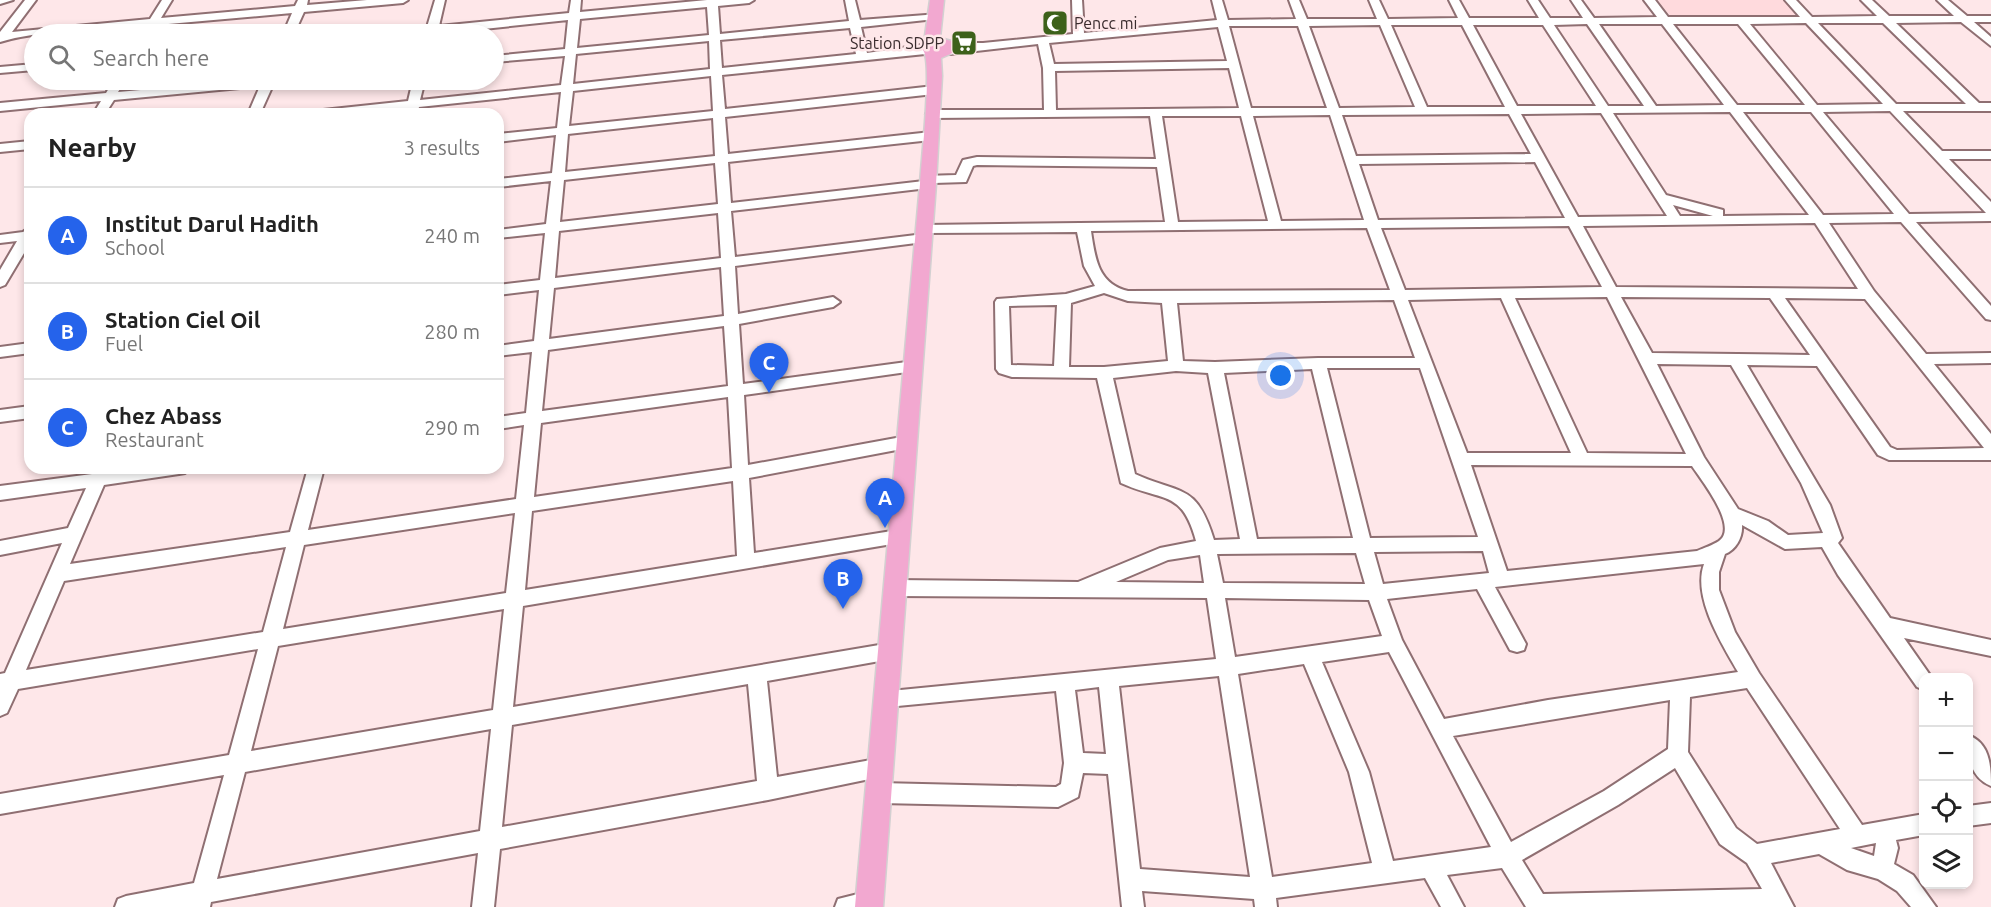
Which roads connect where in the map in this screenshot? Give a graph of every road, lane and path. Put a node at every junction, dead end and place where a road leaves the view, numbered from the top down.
1 (9, 0) edge
2 (31, 0) edge
3 (167, 0) edge
4 (403, 0) edge
5 (440, 0) edge
6 (749, 0) edge
7 (850, 0) edge
8 (937, 0) edge
9 (1077, 0) edge
10 (1217, 0) edge
11 (1294, 0) edge
12 (1374, 0) edge
13 (1454, 0) edge
14 (1533, 0) edge
15 (1576, 0) edge
16 (1649, 0) edge
17 (1790, 0) edge
18 (1866, 0) edge
19 (1942, 0) edge
20 (0, 1) edge
21 (712, 2) edge
22 (301, 5) edge
23 (575, 8) edge
24 (936, 19) junction
25 (1964, 19) junction
26 (1991, 19) edge
27 (1808, 20) junction
28 (1887, 20) junction
29 (1742, 21) junction
30 (154, 22) junction
31 (1594, 22) junction
32 (1666, 22) junction
33 (855, 23) junction
34 (1223, 23) junction
35 (1303, 23) junction
36 (1385, 23) junction
37 (1467, 23) junction
38 (1548, 23) junction
39 (134, 24) edge
40 (293, 24) edge
41 (434, 24) edge
42 (480, 24) edge
43 (24, 35) edge
44 (1079, 36) junction
45 (1, 37) edge
46 (715, 37) junction
47 (1043, 41) junction
48 (1991, 43) edge
49 (939, 48) junction
50 (571, 51) junction
51 (862, 57) junction
52 (504, 58) edge
53 (1234, 64) junction
54 (24, 68) edge
55 (1048, 68) junction
56 (0, 70) edge
57 (717, 72) junction
58 (934, 83) junction
59 (567, 88) junction
60 (114, 90) edge
61 (175, 90) edge
62 (265, 90) edge
63 (417, 90) edge
64 (109, 97) junction
65 (0, 107) edge
66 (1893, 107) junction
67 (1976, 107) junction
68 (1991, 107) edge
69 (103, 108) edge
70 (257, 108) edge
71 (412, 108) edge
72 (419, 108) edge
73 (1816, 108) junction
74 (1652, 109) junction
75 (1735, 109) junction
76 (1514, 110) junction
77 (1604, 110) junction
78 (1423, 111) junction
79 (1335, 112) junction
80 (1246, 113) junction
81 (719, 114) junction
82 (932, 114) junction
83 (1156, 114) junction
84 (1050, 115) junction
85 (563, 131) junction
86 (931, 135) junction
87 (504, 137) edge
88 (24, 146) edge
89 (0, 148) edge
90 (1939, 155) junction
91 (1991, 155) edge
92 (1539, 158) junction
93 (722, 159) junction
94 (1351, 160) junction
95 (1164, 163) junction
96 (558, 177) junction
97 (928, 181) junction
98 (504, 182) edge
99 (1662, 198) junction
100 (725, 207) junction
101 (1991, 210) edge
102 (1904, 217) junction
103 (1991, 217) edge
104 (1767, 219) junction
105 (1819, 219) junction
106 (1676, 220) junction
107 (1574, 222) junction
108 (1276, 226) junction
109 (1373, 226) junction
110 (1083, 227) junction
111 (1172, 227) junction
112 (553, 228) junction
113 (504, 233) edge
114 (924, 233) junction
115 (24, 235) edge
116 (0, 239) edge
117 (24, 242) edge
118 (728, 262) junction
119 (0, 282) edge
120 (547, 284) junction
121 (1104, 288) junction
122 (504, 289) edge
123 (1611, 292) junction
124 (1971, 292) junction
125 (1991, 292) edge
126 (1399, 294) junction
127 (1506, 294) junction
128 (1775, 294) junction
129 (1869, 294) junction
130 (1169, 298) junction
131 (1064, 300) junction
132 (833, 302) dead end
133 (1991, 315) edge
134 (732, 320) junction
135 (541, 345) junction
136 (24, 349) edge
137 (504, 350) edge
138 (0, 352) edge
139 (1647, 358) junction
140 (1735, 358) junction
141 (1991, 358) edge
142 (1922, 359) junction
143 (1822, 361) junction
144 (1318, 363) junction
145 (1425, 363) junction
146 (914, 366) junction
147 (1176, 366) junction
148 (1215, 368) junction
149 (1061, 372) junction
150 (1104, 373) junction
151 (736, 391) junction
152 (24, 413) edge
153 (0, 416) edge
154 (533, 418) junction
155 (504, 422) edge
156 (908, 442) junction
157 (1991, 445) edge
158 (1991, 454) edge
159 (1460, 459) junction
160 (1582, 460) junction
161 (1697, 460) junction
162 (741, 473) junction
163 (100, 474) edge
164 (314, 474) edge
165 (0, 493) edge
166 (524, 505) junction
167 (1732, 514) junction
168 (74, 534) junction
169 (898, 537) junction
170 (297, 538) junction
171 (1827, 540) junction
172 (1489, 544) junction
173 (1364, 546) junction
174 (1206, 547) junction
175 (1250, 547) junction
176 (0, 548) edge
177 (1718, 549) junction
178 (746, 562) junction
179 (57, 574) junction
180 (1492, 581) junction
181 (895, 588) junction
182 (1078, 590) junction
183 (1215, 592) junction
184 (1377, 592) junction
185 (515, 599) junction
186 (1883, 625) junction
187 (271, 639) junction
188 (1394, 643) junction
189 (1517, 644) dead end
190 (1991, 648) edge
191 (891, 651) junction
192 (1310, 655) junction
193 (1228, 667) junction
194 (757, 675) junction
195 (1919, 675) edge
196 (1108, 677) junction
197 (1752, 678) junction
198 (1064, 681) junction
199 (6, 682) edge
200 (1680, 689) junction
201 (887, 698) junction
202 (0, 707) edge
203 (502, 717) junction
204 (1439, 729) junction
205 (1973, 751) edge
206 (1678, 754) junction
207 (238, 763) junction
208 (1074, 763) junction
209 (1117, 764) junction
210 (882, 768) junction
211 (1991, 776) edge
212 (768, 790) junction
213 (880, 793) junction
214 (0, 804) edge
215 (1991, 813) edge
216 (1973, 815) edge
217 (1919, 825) edge
218 (1884, 830) junction
219 (1856, 834) junction
220 (490, 840) junction
221 (1819, 842) junction
222 (1755, 855) junction
223 (1507, 856) junction
224 (1431, 867) junction
225 (1882, 869) junction
226 (1385, 872) junction
227 (1130, 879) junction
228 (1265, 898) edge
229 (201, 900) edge
230 (1781, 903) edge
231 (869, 904) edge
232 (1538, 906) edge
233 (126, 907) edge
234 (483, 907) edge
235 (846, 907) edge
236 (1133, 907) edge
237 (1453, 907) edge
238 (1925, 907) edge

1 - 20 street
2 - 45 street
3 - 30 street
4 - 22 street
5 - 41 street
6 - 21 street
7 - 33 street
8 - 24 main road
9 - 44 street
10 - 34 street
11 - 35 street
12 - 36 street
13 - 37 street
14 - 38 street
15 - 31 street
16 - 32 street
17 - 27 street
18 - 28 street
19 - 25 street
21 - 23 street
21 - 46 street
22 - 30 street
22 - 40 street
23 - 42 street
23 - 50 street
24 - 33 street
24 - 49 main road
25 - 26 street
25 - 28 street
25 - 48 street
27 - 28 street
27 - 29 street
27 - 66 street
28 - 67 street
29 - 32 street
29 - 73 street
30 - 39 street
31 - 32 street
31 - 38 street
31 - 74 street
32 - 75 street
33 - 46 street
33 - 51 street
34 - 35 street
34 - 44 street
34 - 53 street
35 - 36 street
35 - 79 street
36 - 37 street
36 - 78 street
37 - 38 street
37 - 76 street
38 - 77 street
43 - 45 street
44 - 47 street
46 - 50 street
46 - 57 street
47 - 49 street
47 - 55 street
49 - 51 street
49 - 58 main road
50 - 52 street
50 - 59 street
51 - 57 street
53 - 55 street
53 - 80 street
54 - 56 street
55 - 84 street
57 - 59 street
57 - 81 street
58 - 81 street
58 - 82 main road
59 - 72 street
59 - 85 street
60 - 64 street
61 - 64 street
62 - 70 street
63 - 71 street
64 - 65 street
64 - 69 street
66 - 67 street
66 - 73 street
66 - 90 street
67 - 68 street
73 - 75 street
73 - 102 street
74 - 75 street
74 - 77 street
75 - 105 street
76 - 77 street
76 - 78 street
76 - 92 street
77 - 99 street
78 - 79 street
79 - 80 street
79 - 94 street
80 - 83 street
80 - 108 street
81 - 85 street
81 - 93 street
82 - 84 street
82 - 86 main road
83 - 84 street
83 - 95 street
85 - 87 street
85 - 96 street
86 - 93 street
86 - 97 main road
88 - 89 street
90 - 91 street
90 - 101 street
92 - 94 street
92 - 107 street
93 - 96 street
93 - 100 street
94 - 109 street
95 - 97 street
95 - 111 street
96 - 98 street
96 - 112 street
97 - 100 street
97 - 114 main road
99 - 104 street
99 - 106 street
100 - 112 street
100 - 118 street
102 - 103 street
102 - 105 street
102 - 124 street
104 - 105 street
104 - 106 street
105 - 129 street
106 - 107 street
107 - 109 street
107 - 123 street
108 - 109 street
108 - 111 street
109 - 126 street
110 - 111 street
110 - 114 street
110 - 121 street
112 - 113 street
112 - 120 street
114 - 118 street
114 - 146 main road
115 - 116 street
117 - 119 street
118 - 120 street
118 - 134 street
120 - 122 street
120 - 135 street
121 - 130 street
121 - 131 street
123 - 127 street
123 - 128 street
123 - 139 street
124 - 125 street
124 - 133 street
126 - 127 street
126 - 130 street
126 - 145 street
127 - 160 street
128 - 129 street
128 - 143 street
129 - 142 street
130 - 147 street
131 - 149 street
131 - 149 street
132 - 134 street
134 - 135 street
134 - 151 street
135 - 137 street
135 - 154 street
136 - 138 street
139 - 140 street
139 - 161 street
140 - 143 street
140 - 171 street
141 - 142 street
142 - 157 street
143 - 158 street
144 - 145 street
144 - 148 street
144 - 173 street
145 - 159 street
146 - 151 street
146 - 156 main road
147 - 148 street
147 - 150 street
148 - 175 street
149 - 150 street
150 - 174 street
151 - 154 street
151 - 162 street
152 - 153 street
154 - 155 street
154 - 166 street
156 - 162 street
156 - 169 main road
159 - 160 street
159 - 172 street
160 - 161 street
161 - 167 street
162 - 166 street
162 - 178 street
163 - 165 street
163 - 168 street
164 - 170 street
166 - 170 street
166 - 185 street
167 - 171 street
167 - 177 street
168 - 176 street
168 - 179 street
169 - 178 street
169 - 181 main road
170 - 179 street
170 - 187 street
171 - 186 street
172 - 173 street
172 - 180 street
173 - 175 street
173 - 184 street
174 - 175 street
174 - 182 street
174 - 183 street
177 - 180 street
177 - 197 street
178 - 185 street
179 - 199 street
180 - 184 street
180 - 189 street
181 - 182 street
181 - 191 main road
182 - 183 street
183 - 184 street
183 - 193 street
184 - 188 street
185 - 187 street
185 - 203 street
186 - 190 street
186 - 195 street
187 - 199 street
187 - 207 street
188 - 192 street
188 - 204 street
191 - 194 street
191 - 201 main road
192 - 193 street
192 - 226 street
193 - 196 street
193 - 228 street
194 - 203 street
194 - 212 street
196 - 198 street
196 - 209 street
197 - 200 street
197 - 219 street
198 - 201 street
198 - 208 street
199 - 202 street
200 - 204 street
200 - 206 street
201 - 210 main road
203 - 207 street
203 - 220 street
204 - 223 street
205 - 211 street
206 - 222 street
206 - 223 street
207 - 214 street
207 - 229 street
208 - 209 street
208 - 213 street
209 - 227 street
210 - 212 street
210 - 213 main road
212 - 220 street
213 - 231 main road
215 - 216 street
217 - 218 street
218 - 219 street
218 - 225 street
219 - 221 street
220 - 229 street
220 - 234 street
221 - 222 street
221 - 225 street
222 - 230 street
223 - 224 street
223 - 232 street
224 - 226 street
224 - 237 street
225 - 238 street
226 - 228 street
227 - 228 street
227 - 236 street
229 - 233 street
230 - 232 street
231 - 235 street

